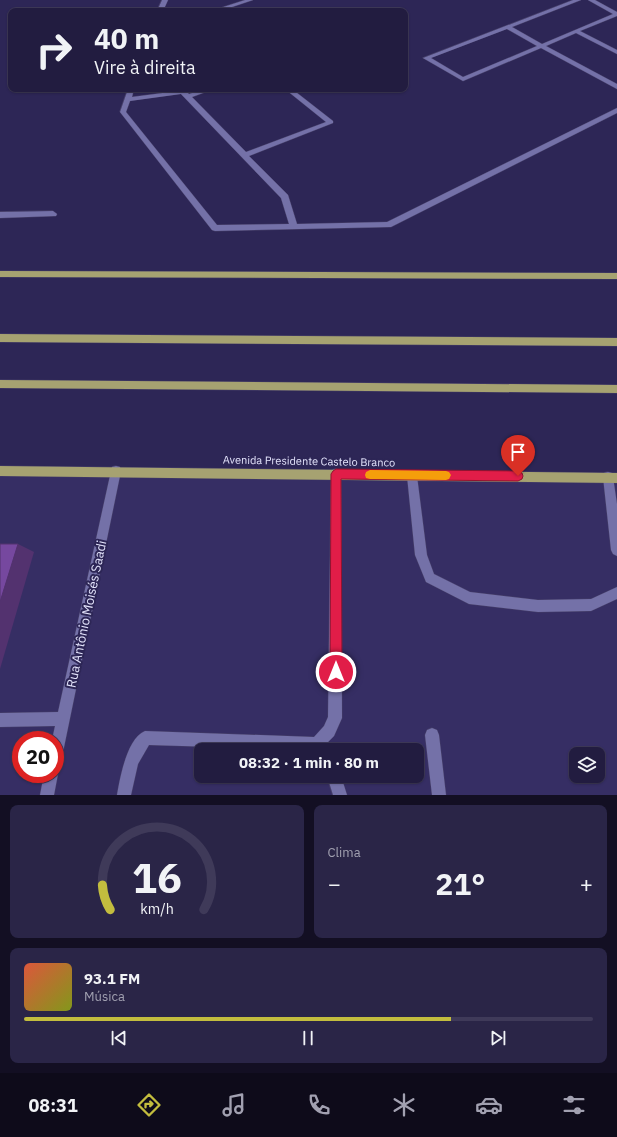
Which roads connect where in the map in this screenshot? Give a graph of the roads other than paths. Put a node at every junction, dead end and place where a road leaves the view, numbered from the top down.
1 (173, 0) edge
2 (250, 0) edge
3 (578, 0) edge
4 (591, 0) edge
5 (164, 1) edge
6 (224, 8) edge
7 (617, 14) edge
8 (507, 27) junction
9 (575, 31) junction
10 (541, 46) junction
11 (617, 52) edge
12 (617, 87) edge
13 (130, 92) edge
14 (183, 92) edge
15 (292, 92) edge
16 (127, 99) junction
17 (617, 110) edge
18 (245, 155) junction
19 (53, 214) dead end
20 (0, 215) edge
21 (294, 227) junction
22 (0, 274) edge
23 (617, 276) edge
24 (0, 338) edge
25 (617, 342) edge
26 (0, 384) edge
27 (617, 389) edge
28 (0, 471) edge
29 (116, 471) junction
30 (336, 474) junction
31 (412, 476) junction
32 (612, 477) edge
33 (617, 550) edge
34 (617, 593) edge
35 (63, 719) junction
36 (0, 720) edge
37 (60, 731) edge
38 (432, 735) dead end
39 (241, 743) edge
40 (321, 743) edge
41 (49, 783) edge
42 (336, 783) edge
43 (47, 795) edge
44 (124, 795) edge
45 (340, 795) edge
46 (438, 795) edge

1 - 5 street
2 - 6 street
3 - 8 street
4 - 7 street
7 - 9 street
8 - 10 street
8 - 10 street
9 - 10 street
9 - 11 street
10 - 12 street
13 - 16 street
14 - 16 street
14 - 18 street
15 - 18 street
16 - 21 street
17 - 21 street
18 - 21 street
19 - 20 street
22 - 23 main road
24 - 25 main road
26 - 27 main road
28 - 29 main road, Avenida Presidente Castelo Branco
29 - 30 main road, Avenida Presidente Castelo Branco
29 - 35 street, Rua Antônio Moisés Saadi
30 - 31 main road, Avenida Presidente Castelo Branco
30 - 40 street
31 - 32 main road, Avenida Presidente Castelo Branco
31 - 34 street
32 - 33 street
35 - 36 street
35 - 37 street, Rua Antônio Moisés Saadi
38 - 46 street
39 - 44 street
41 - 43 street
42 - 45 street

